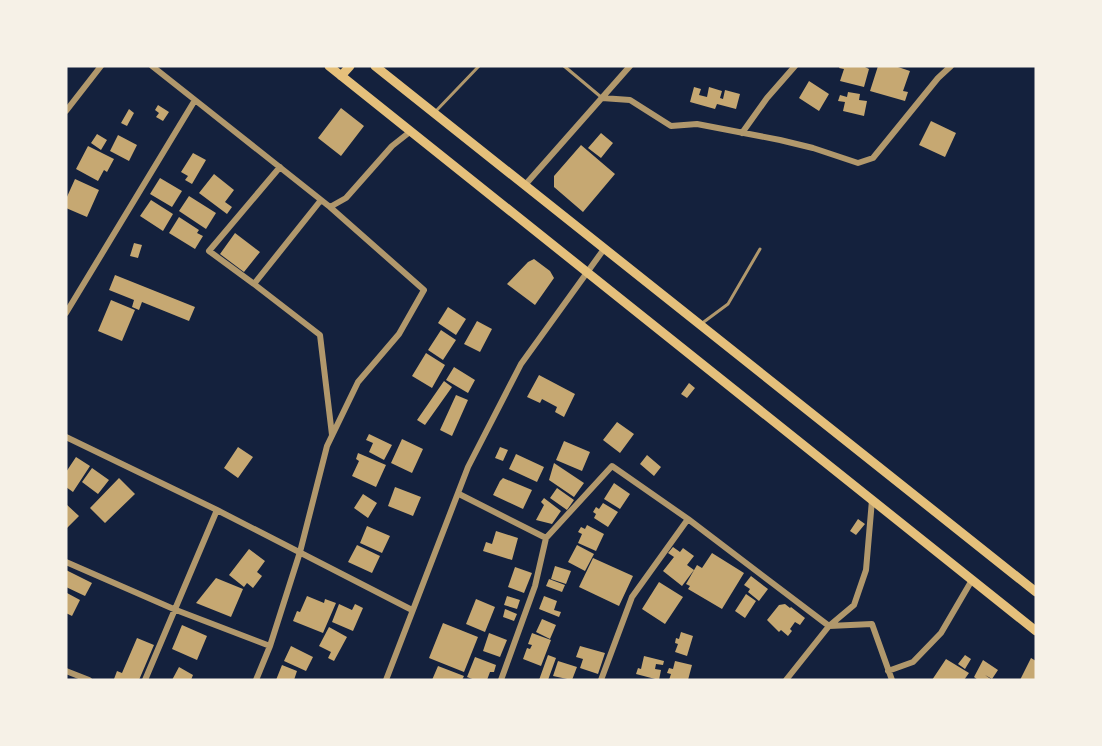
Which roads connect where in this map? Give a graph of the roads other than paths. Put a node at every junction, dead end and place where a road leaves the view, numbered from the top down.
1 (100, 66) edge
2 (152, 66) edge
3 (329, 66) edge
4 (350, 66) edge
5 (375, 66) edge
6 (479, 66) edge
7 (564, 66) edge
8 (630, 66) edge
9 (795, 66) edge
10 (951, 66) edge
11 (341, 76) junction
12 (602, 98) junction
13 (195, 100) junction
14 (66, 111) edge
15 (434, 113) junction
16 (411, 131) junction
17 (742, 133) junction
18 (280, 167) junction
19 (525, 185) junction
20 (321, 200) junction
21 (330, 207) junction
22 (604, 249) junction
23 (760, 249) dead end
24 (586, 272) junction
25 (254, 284) junction
26 (66, 313) edge
27 (700, 325) junction
28 (332, 436) junction
29 (66, 437) edge
30 (459, 494) junction
31 (872, 500) junction
32 (217, 510) junction
33 (688, 519) junction
34 (546, 538) junction
35 (300, 552) junction
36 (66, 562) edge
37 (972, 580) junction
38 (1036, 592) edge
39 (176, 610) junction
40 (412, 610) junction
41 (829, 626) junction
42 (1036, 631) edge
43 (270, 646) junction
44 (66, 671) edge
45 (888, 671) junction
46 (89, 680) edge
47 (145, 680) edge
48 (256, 680) edge
49 (386, 680) edge
50 (501, 680) edge
51 (601, 680) edge
52 (786, 680) edge
53 (891, 680) edge

1 - 14 street
2 - 13 street
3 - 11 main road
4 - 11 main road
5 - 15 main road
6 - 15 lane
7 - 12 lane
8 - 12 street
9 - 17 street
10 - 17 street
11 - 16 main road
12 - 17 street
12 - 19 street
13 - 18 street
13 - 26 street
15 - 19 main road
16 - 21 street
16 - 24 main road
18 - 20 street
18 - 25 street
19 - 22 main road
20 - 21 street
20 - 25 street
21 - 28 street
22 - 24 street
22 - 27 main road
23 - 27 lane
24 - 30 street
24 - 31 main road
25 - 28 street
27 - 38 main road
28 - 35 street
29 - 32 street
30 - 34 street
30 - 40 street
31 - 37 main road
31 - 41 street
32 - 35 street
32 - 39 street
33 - 34 street
33 - 41 street
33 - 51 street
34 - 50 street
35 - 40 street
35 - 43 street
36 - 39 street
37 - 42 main road
37 - 45 street
39 - 43 street
39 - 47 street
40 - 49 street
41 - 45 street
41 - 52 street
43 - 48 street
44 - 46 street
45 - 53 street

